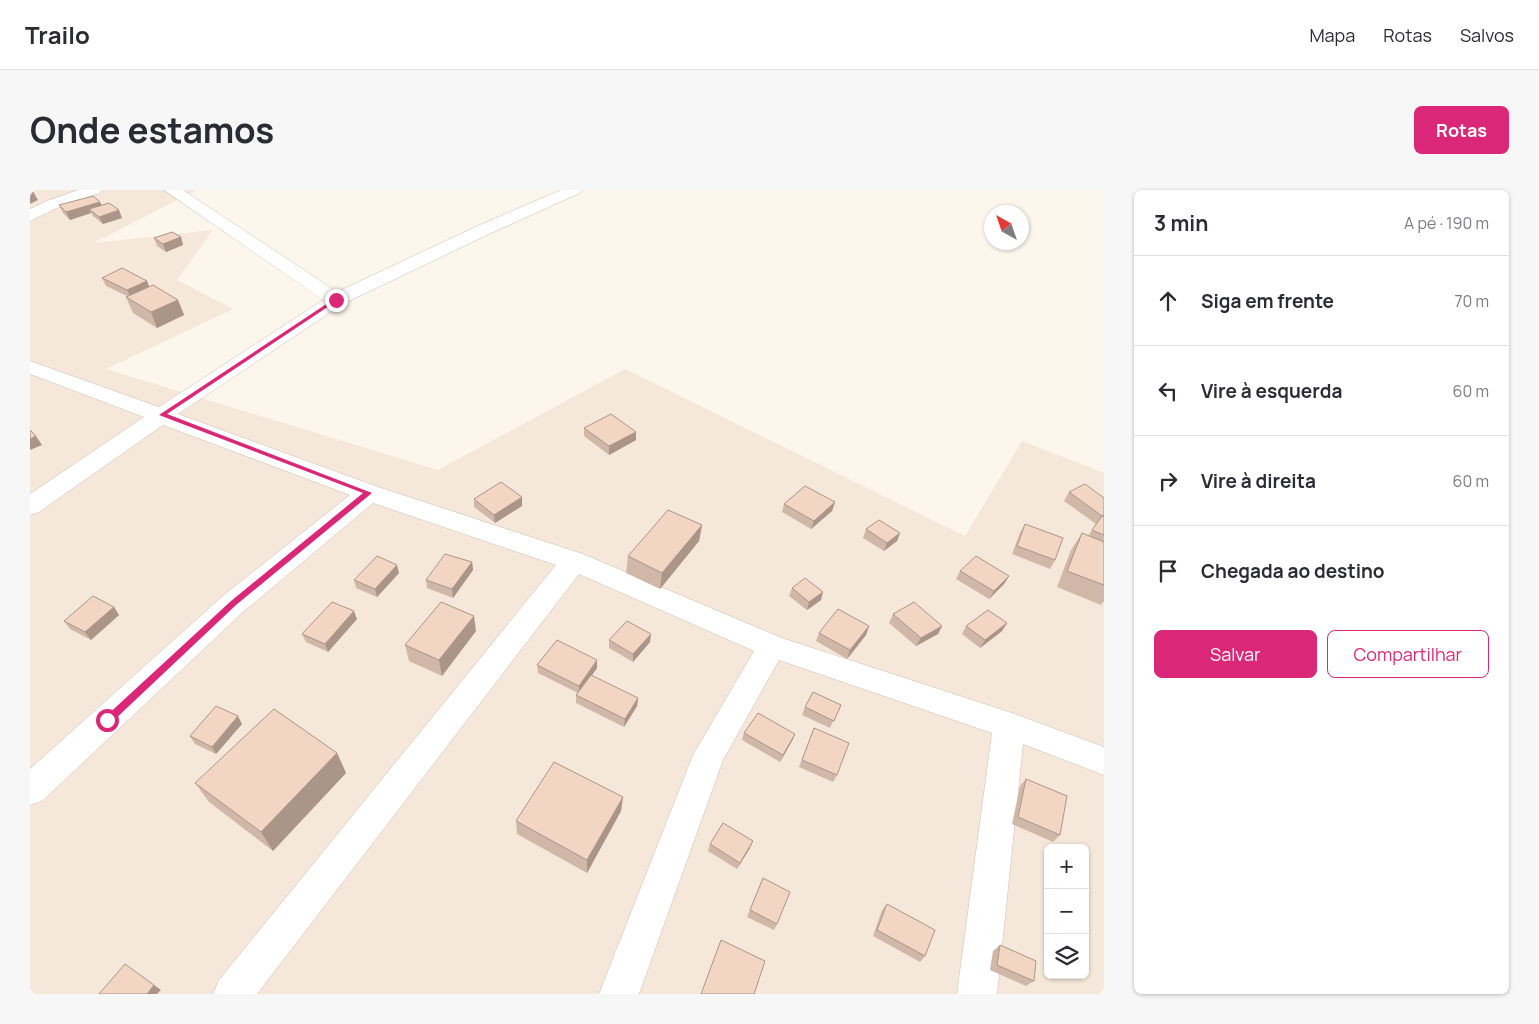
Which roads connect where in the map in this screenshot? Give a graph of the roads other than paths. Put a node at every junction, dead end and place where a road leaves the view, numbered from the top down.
1 (94, 190) edge
2 (172, 190) edge
3 (574, 190) edge
4 (30, 216) edge
5 (336, 300) junction
6 (30, 367) edge
7 (162, 415) junction
8 (368, 493) junction
9 (30, 506) edge
10 (574, 562) junction
11 (772, 646) junction
12 (1008, 725) junction
13 (1104, 760) edge
14 (30, 790) edge
15 (233, 994) edge
16 (619, 994) edge
17 (977, 994) edge

1 - 4 street
2 - 5 street
3 - 5 street
5 - 7 street
6 - 7 street
7 - 8 street
7 - 9 street
8 - 10 street
8 - 14 street
10 - 11 street
10 - 15 street
11 - 12 street
11 - 16 street
12 - 13 street
12 - 17 street

